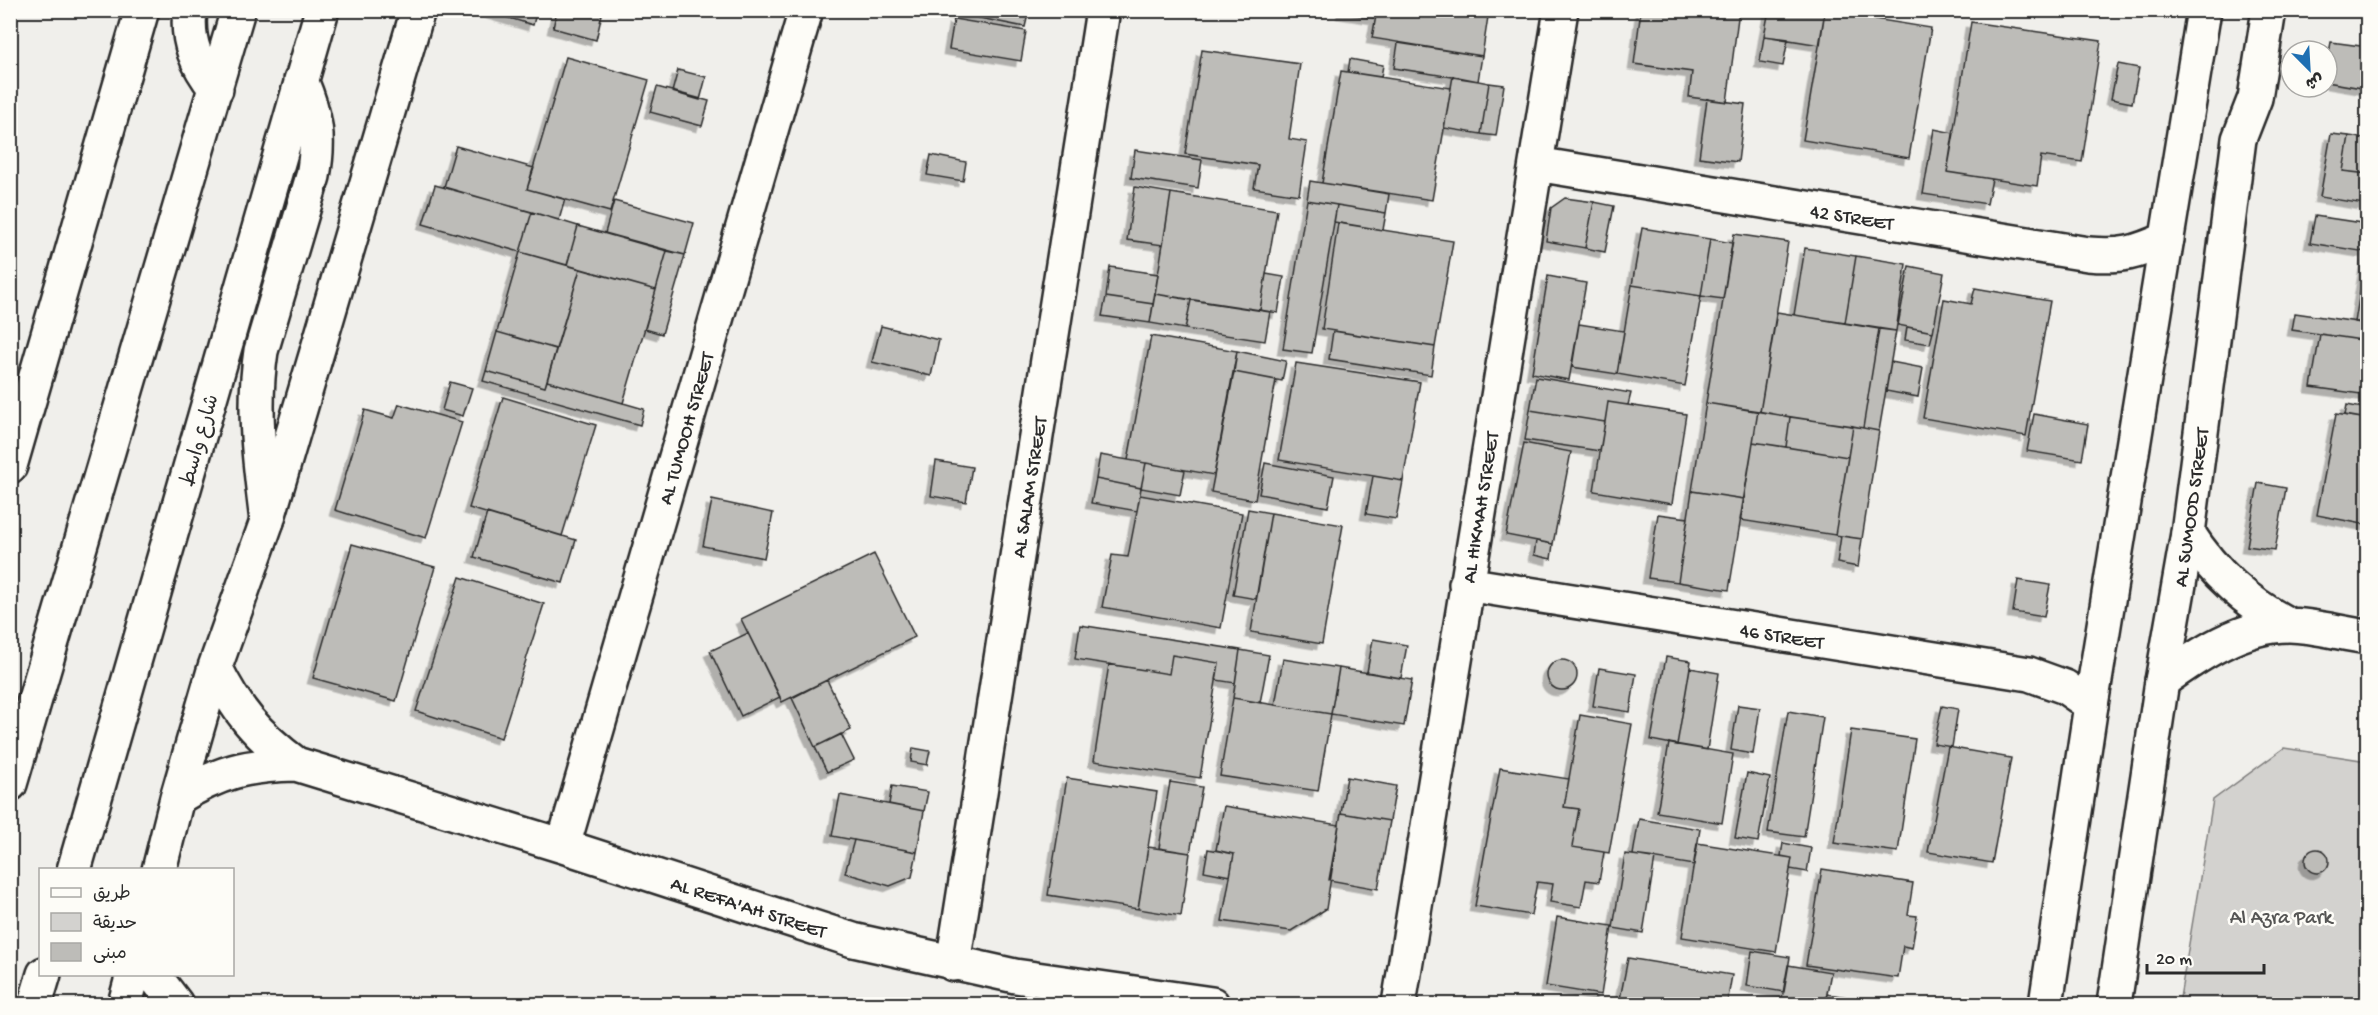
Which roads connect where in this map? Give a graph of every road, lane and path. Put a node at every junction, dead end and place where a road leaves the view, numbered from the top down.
1 (142, 10) edge
2 (190, 10) edge
3 (238, 10) edge
4 (322, 10) edge
5 (417, 10) edge
6 (806, 10) edge
7 (1103, 10) edge
8 (1561, 10) edge
9 (2204, 10) edge
10 (2259, 10) edge
11 (2269, 10) edge
12 (301, 80) junction
13 (216, 89) junction
14 (2239, 139) junction
15 (1536, 164) junction
16 (2167, 239) junction
17 (10, 466) edge
18 (267, 521) junction
19 (2188, 533) junction
20 (1466, 584) junction
21 (2289, 625) junction
22 (2367, 638) edge
23 (215, 667) junction
24 (2162, 681) junction
25 (2091, 705) junction
26 (296, 764) junction
27 (10, 784) edge
28 (177, 798) junction
29 (563, 846) junction
30 (75, 868) edge
31 (160, 868) edge
32 (953, 964) junction
33 (44, 976) edge
34 (133, 976) edge
35 (154, 976) edge
36 (35, 1005) edge
37 (125, 1005) edge
38 (176, 1005) edge
39 (1212, 1005) edge
40 (1399, 1005) edge
41 (2046, 1005) edge
42 (2114, 1005) edge

1 - 17 main road
2 - 13 main road
3 - 13 main road
4 - 12 main road, شارع واسط
5 - 18 main road
6 - 29 main road, AL TUMOOH STREET
7 - 32 main road, AL SALAM STREET
8 - 15 main road, AL HIKMAH STREET
9 - 16 main road
10 - 14 main road
11 - 14 main road, AL SUMOOD STREET
12 - 18 main road
12 - 30 main road, شارع واسط
13 - 27 main road
14 - 19 main road, AL SUMOOD STREET
15 - 16 main road, 42 STREET
15 - 20 main road, AL HIKMAH STREET
16 - 25 main road
18 - 23 main road
19 - 21 main road
19 - 24 main road, AL SUMOOD STREET
20 - 25 main road, 46 STREET
20 - 40 main road, AL HIKMAH STREET
21 - 22 main road
21 - 24 main road
23 - 26 main road, AL REFA'AH STREET
23 - 28 main road
24 - 42 main road, AL SUMOOD STREET
25 - 41 main road
26 - 28 main road, AL REFA'AH STREET
26 - 29 main road, AL REFA'AH STREET
28 - 31 main road
29 - 32 main road, AL REFA'AH STREET
32 - 39 main road, AL REFA'AH STREET
33 - 36 main road
34 - 37 main road
35 - 38 main road

